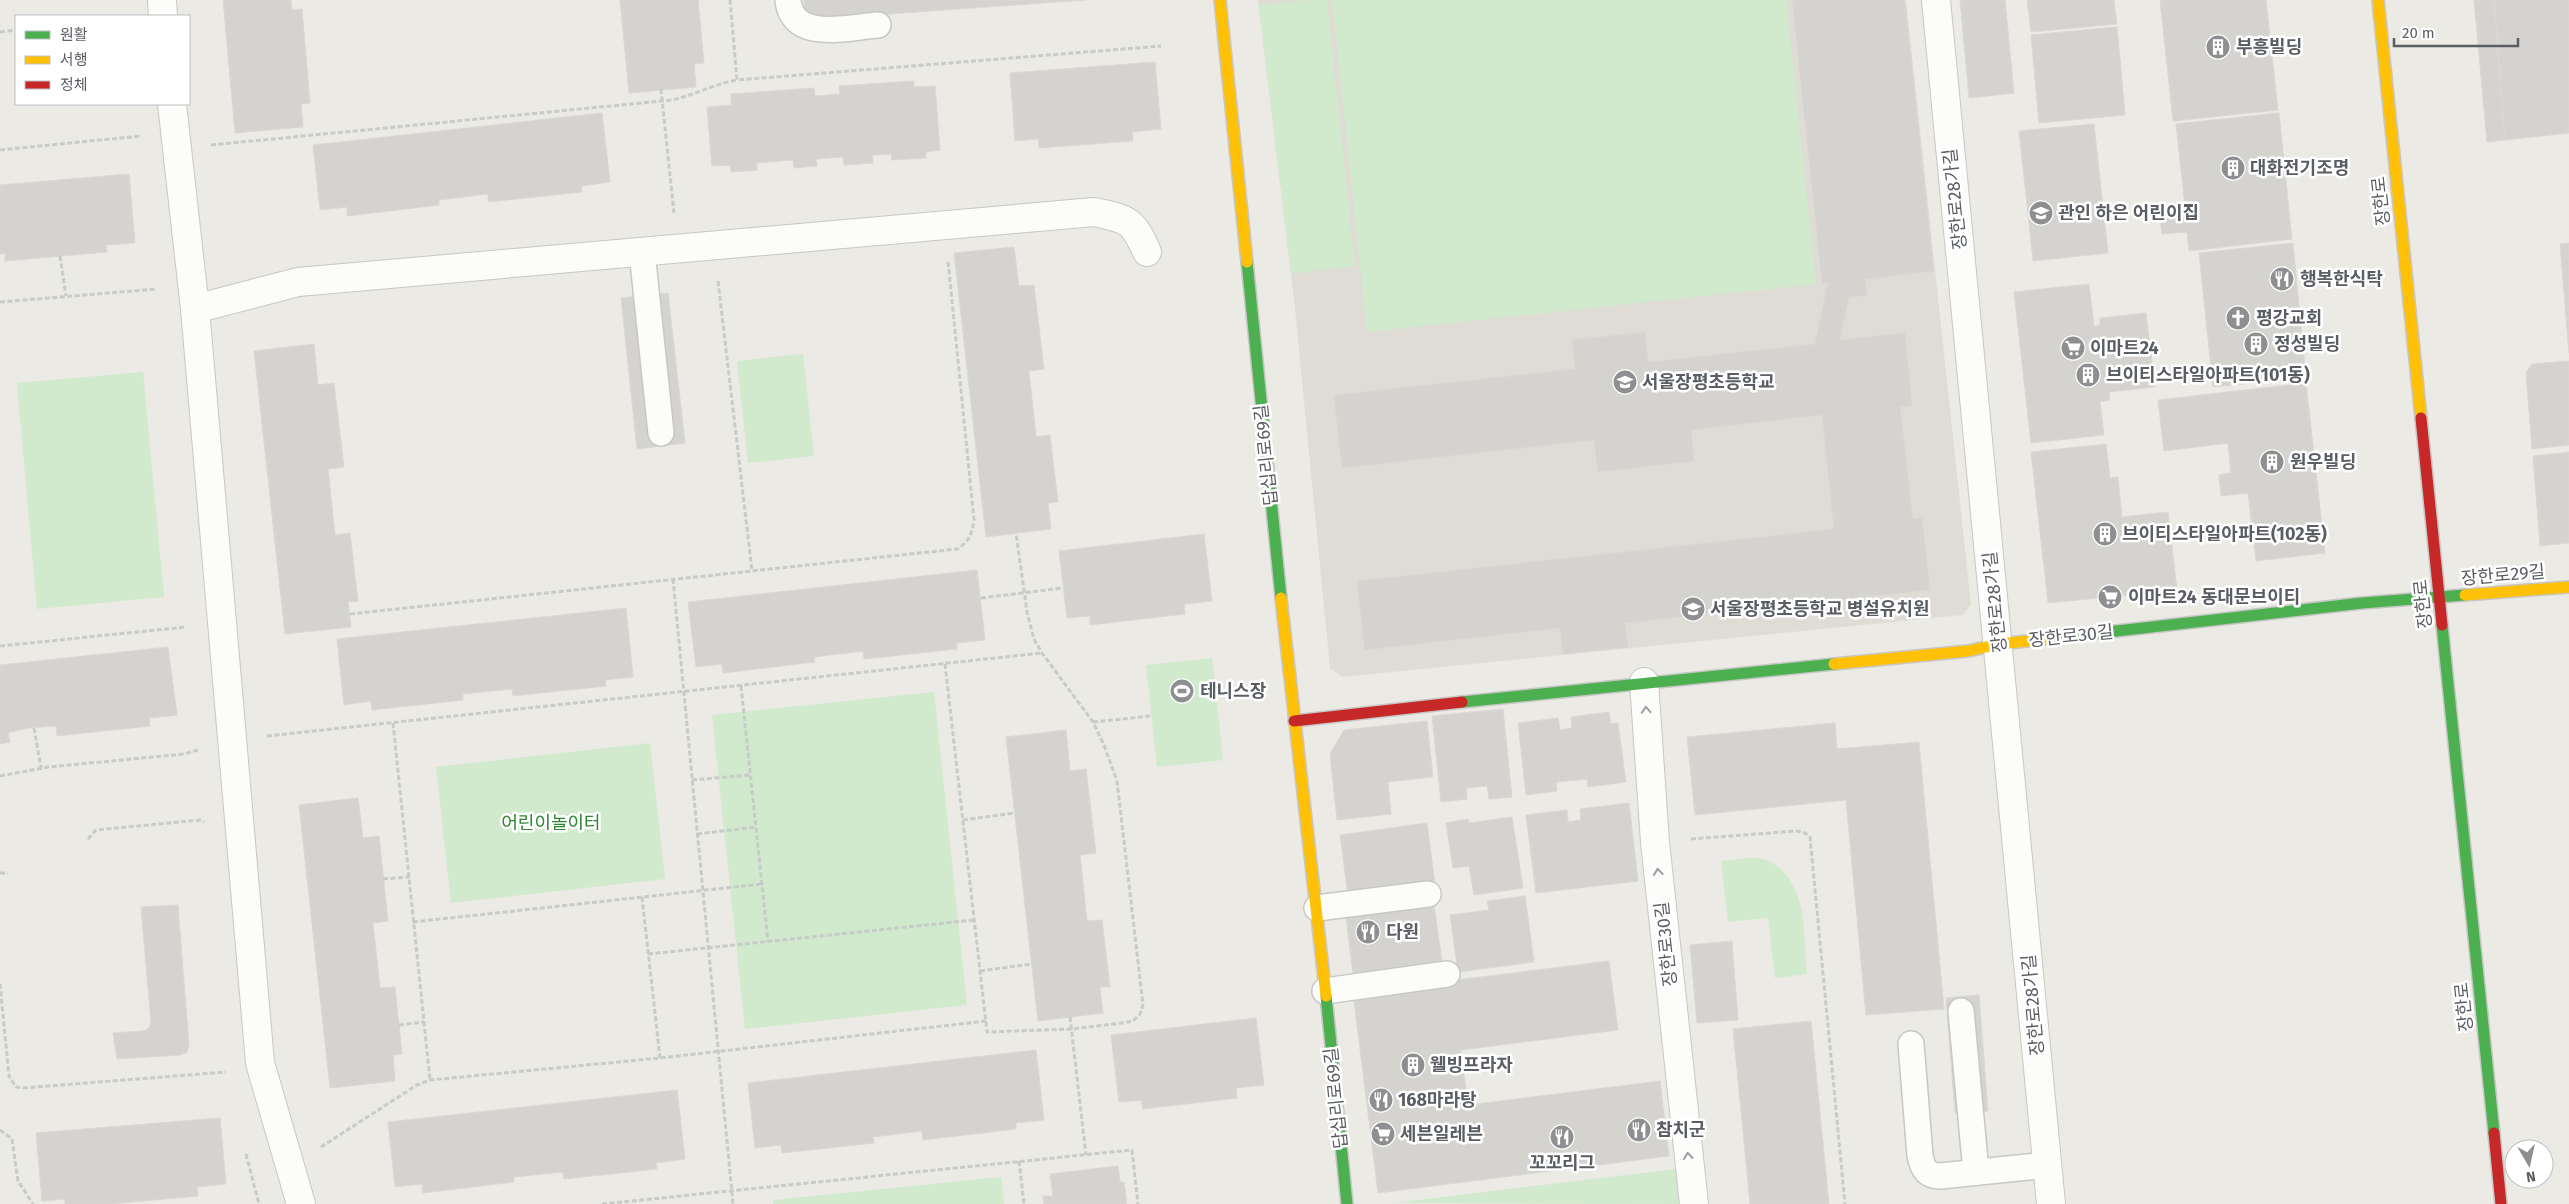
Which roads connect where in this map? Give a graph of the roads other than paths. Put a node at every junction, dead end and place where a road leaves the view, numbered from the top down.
1 (162, 0) edge
2 (788, 0) edge
3 (1220, 0) edge
4 (1936, 0) edge
5 (2378, 0) edge
6 (163, 15) edge
7 (878, 25) dead end
8 (172, 105) edge
9 (642, 252) junction
10 (1147, 252) dead end
11 (195, 309) junction
12 (661, 433) dead end
13 (2569, 587) edge
14 (2440, 598) junction
15 (1999, 644) junction
16 (1644, 682) junction
17 (1294, 721) junction
18 (1428, 894) dead end
19 (1317, 908) junction
20 (1447, 974) dead end
21 (1325, 991) junction
22 (1961, 1011) dead end
23 (1911, 1044) dead end
24 (2048, 1165) junction
25 (1976, 1172) junction
26 (301, 1204) edge
27 (1347, 1204) edge
28 (1694, 1204) edge
29 (2051, 1204) edge
30 (2501, 1204) edge

1 - 6 street
2 - 7 lane
3 - 17 street, 답십리로69길
4 - 15 street, 장한로28가길
5 - 14 street, 장한로
8 - 11 street
9 - 10 street
9 - 11 street
9 - 12 lane
11 - 26 street
13 - 14 street, 장한로29길
14 - 15 street, 장한로30길
14 - 30 street, 장한로
15 - 16 street, 장한로30길
15 - 24 street, 장한로28가길
16 - 17 street, 장한로30길
28 -> 16 street, 장한로30길
17 - 19 street, 답십리로69길
18 - 19 lane
19 - 21 street, 답십리로69길
20 - 21 lane
21 - 27 street, 답십리로69길
22 - 25 lane
23 - 25 lane
24 - 25 lane
24 - 29 street, 장한로28가길

